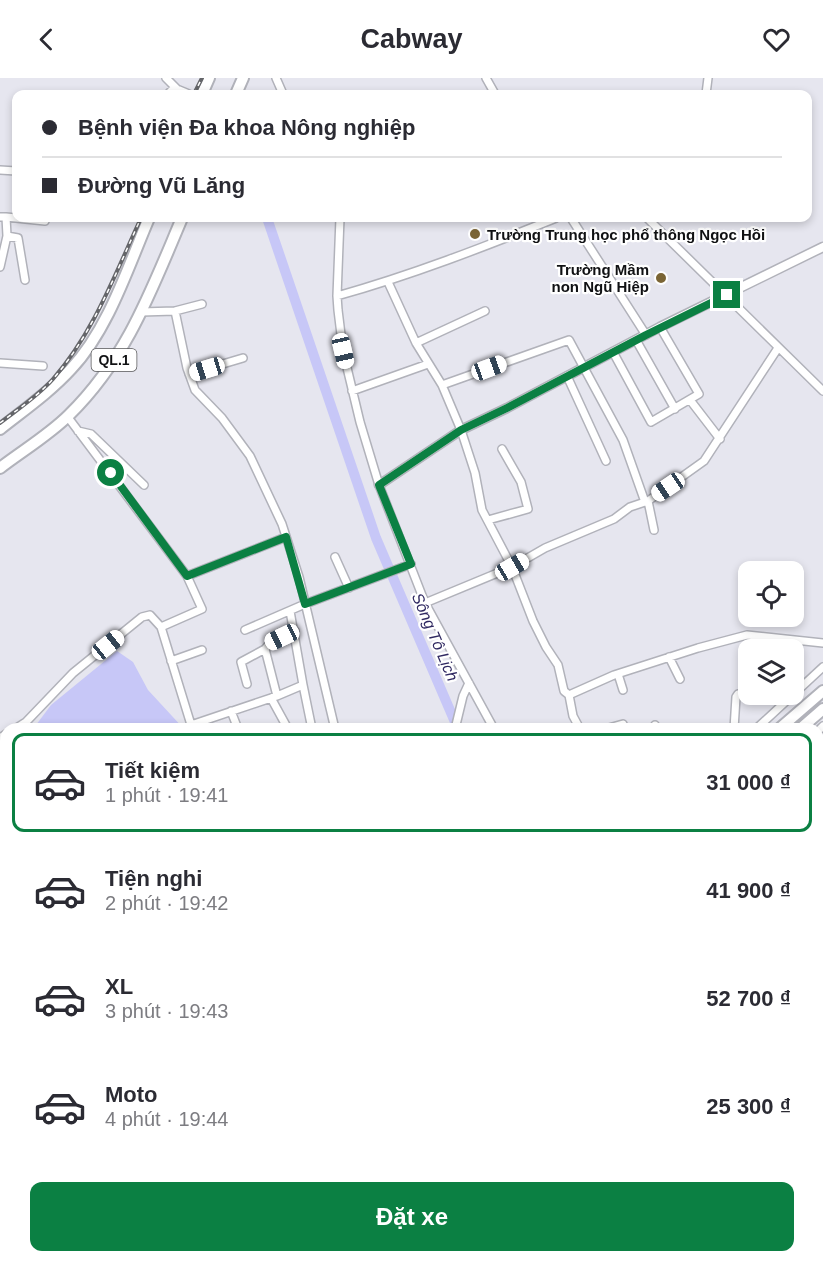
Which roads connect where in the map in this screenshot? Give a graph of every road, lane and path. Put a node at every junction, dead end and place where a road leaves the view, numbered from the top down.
1 (166, 78) edge
2 (176, 87) junction
3 (173, 90) edge
4 (182, 90) edge
5 (3, 217) edge
6 (147, 222) edge
7 (180, 222) edge
8 (340, 222) edge
9 (546, 222) edge
10 (574, 222) edge
11 (651, 222) edge
12 (7, 236) junction
13 (823, 248) edge
14 (0, 267) edge
15 (25, 280) dead end
16 (388, 282) junction
17 (727, 295) junction
18 (337, 296) junction
19 (202, 303) dead end
20 (175, 311) junction
21 (141, 312) junction
22 (486, 312) dead end
23 (660, 327) junction
24 (646, 335) junction
25 (636, 340) junction
26 (416, 344) junction
27 (778, 348) junction
28 (614, 352) junction
29 (243, 358) dead end
30 (0, 363) edge
31 (428, 364) junction
32 (43, 366) dead end
33 (584, 367) junction
34 (189, 374) junction
35 (567, 376) junction
36 (442, 385) junction
37 (352, 391) junction
38 (823, 391) edge
39 (690, 400) junction
40 (675, 409) junction
41 (68, 416) junction
42 (0, 429) edge
43 (461, 430) junction
44 (78, 431) junction
45 (720, 439) junction
46 (502, 449) dead end
47 (606, 461) dead end
48 (0, 468) edge
49 (144, 485) dead end
50 (379, 485) junction
51 (646, 502) junction
52 (488, 520) junction
53 (654, 530) dead end
54 (286, 537) junction
55 (335, 557) dead end
56 (407, 566) junction
57 (512, 567) junction
58 (187, 576) junction
59 (349, 588) junction
60 (425, 603) junction
61 (305, 604) junction
62 (290, 611) junction
63 (161, 627) junction
64 (245, 630) dead end
65 (294, 631) junction
66 (761, 637) joint
67 (823, 643) edge
68 (265, 649) junction
69 (202, 650) dead end
70 (669, 657) junction
71 (171, 661) junction
72 (823, 667) edge
73 (618, 674) junction
74 (680, 679) dead end
75 (470, 683) junction
76 (247, 684) dead end
77 (303, 685) junction
78 (623, 690) dead end
79 (823, 691) edge
80 (738, 694) edge
81 (569, 695) junction
82 (274, 697) junction
83 (823, 709) edge
84 (231, 711) junction
85 (24, 723) edge
86 (191, 723) edge
87 (202, 723) edge
88 (236, 723) edge
89 (285, 723) edge
90 (311, 723) edge
91 (334, 723) edge
92 (456, 723) edge
93 (491, 723) edge
94 (577, 723) edge
95 (734, 723) edge
96 (762, 723) edge
97 (786, 723) edge
98 (807, 723) edge

1 - 2 street
2 - 3 street
2 - 4 street
5 - 12 street
6 - 42 highway, QL.1
7 - 21 highway, QL.1
8 - 18 street
9 - 16 street
10 - 24 street
11 - 17 street
12 - 14 street
12 - 15 street
13 - 17 main road
16 - 18 street
16 - 26 street
17 - 23 main road
17 - 27 street
18 - 37 street
19 - 20 street
20 - 21 street
20 - 34 street
21 - 41 highway, QL.1
22 - 26 street
23 - 24 main road
23 - 39 street
24 - 25 main road
25 - 28 main road
25 - 40 street
26 - 31 street
27 - 38 street
27 - 45 street
28 - 33 main road
28 - 40 street
29 - 34 street
30 - 32 street
31 - 36 street
31 - 37 street
33 - 35 main road
33 - 36 street
33 - 51 street
34 - 54 street
35 - 43 main road
35 - 47 street
36 - 43 street
37 - 50 street
39 - 40 street
39 - 45 street
41 - 44 street
41 - 48 highway, QL.1
43 - 50 main road
43 - 52 street
44 - 49 street
44 - 58 street
45 - 51 street
46 - 52 street
50 - 56 street
51 - 53 street
51 - 57 street
52 - 57 street
54 - 58 street
54 - 61 street
55 - 59 street
56 - 59 street
56 - 60 street
57 - 60 street
57 - 81 street
58 - 63 street
59 - 61 street
60 - 75 street
61 - 62 street
61 - 91 street
62 - 64 street
62 - 65 street
63 - 71 street
63 - 85 street
65 - 68 street
65 - 77 street
66 - 67 street
66 - 70 street
68 - 76 street
68 - 82 street
69 - 71 street
70 - 73 street
70 - 74 street
71 - 86 street
72 - 96 street
73 - 78 street
73 - 81 street
75 - 92 street
75 - 93 street
77 - 82 street
77 - 90 street
79 - 97 highway
80 - 95 street
81 - 94 street
82 - 84 street
82 - 89 street
83 - 98 highway
84 - 87 street
84 - 88 street

